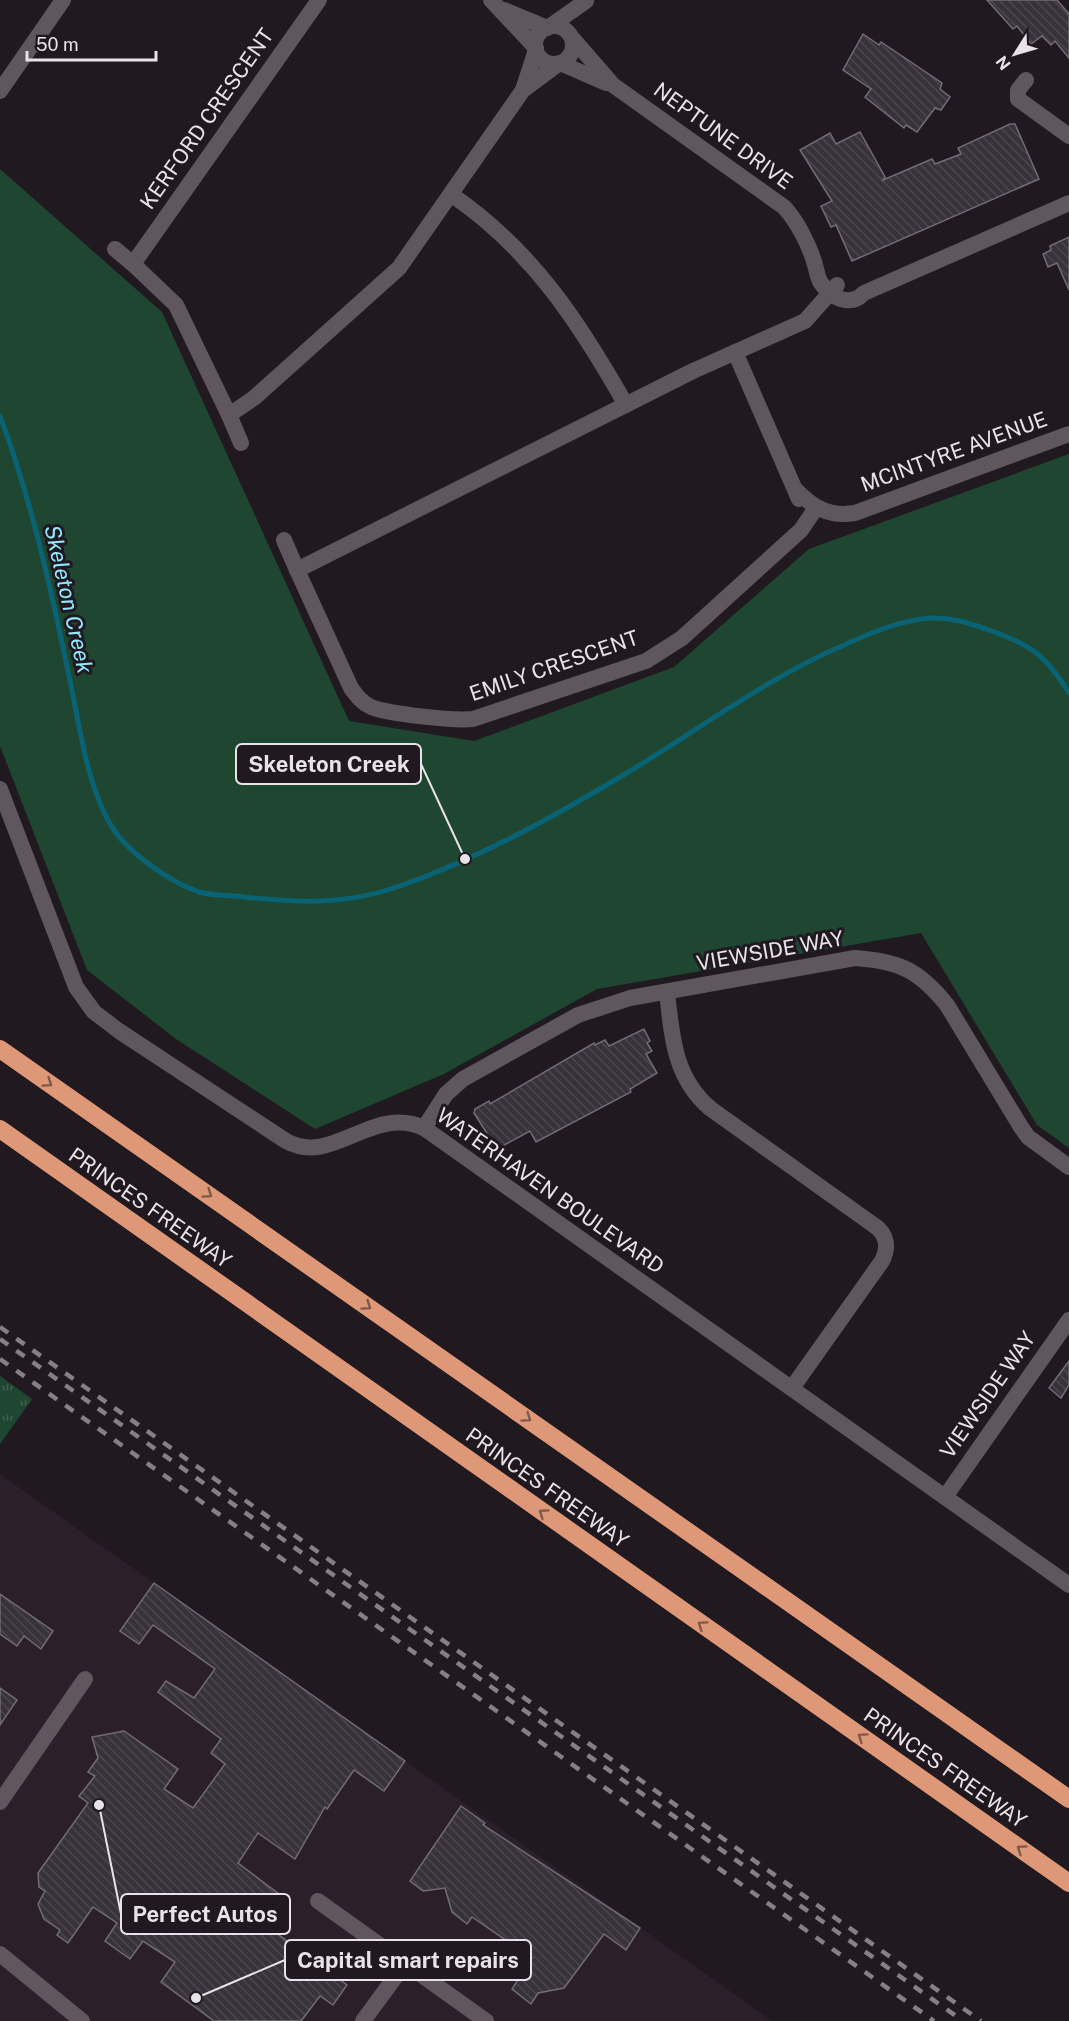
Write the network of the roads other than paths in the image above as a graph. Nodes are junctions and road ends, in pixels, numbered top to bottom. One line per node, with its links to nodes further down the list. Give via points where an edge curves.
1 (63, 0): 12 (street)
2 (319, 0): 17 (street, KERFORD CRESCENT)
3 (586, 0): 5 (street); 6 (street)
4 (496, 4): 5 (street); 7 (street)
5 (548, 27): 6 (street, via 563,28); 7 (street, via 538,36)
6 (572, 38): 8 (street, via 572,52); 10 (street, NEPTUNE DRIVE)
7 (536, 49): 8 (street, via 545,62); 11 (street)
8 (559, 63): 10 (street, NEPTUNE DRIVE); 11 (street)
9 (1026, 80): 13 (street, via 1018,90 1018,99)
10 (613, 86): 18 (street, NEPTUNE DRIVE, via 774,199 792,217 818,278)
11 (523, 90): 14 (street)
12 (0, 91)
13 (1069, 136)
14 (452, 195): 20 (street, via 545,279 585,334); 21 (street, via 399,268 254,398)
15 (1069, 203): 18 (street, via 851,301)
16 (115, 249): 17 (street)
17 (133, 264): 21 (street, via 176,304)
18 (834, 290): 19 (street, via 805,321)
19 (735, 352): 20 (street); 24 (street, via 795,489)
20 (626, 405): 26 (street)
21 (229, 414): 23 (street)
22 (1069, 434): 24 (street, MCINTYRE AVENUE, via 855,513)
23 (241, 443)
24 (814, 513): 26 (street, EMILY CRESCENT, via 801,530 662,652 646,661 473,719 379,709 363,702 351,688)
25 (284, 540): 26 (street, EMILY CRESCENT)
26 (297, 570)
27 (0, 789): 30 (street, WATERHAVEN BOULEVARD, via 69,972 94,1012 147,1052 300,1148 319,1148 394,1121)
28 (667, 992): 30 (street, VIEWSIDE WAY, via 615,1002 560,1025 456,1084); 32 (street, VIEWSIDE WAY, via 855,958 877,959 910,969 947,1005 1028,1137); 34 (street, via 680,1067 694,1094 884,1236 886,1249 882,1261)
29 (0, 1049): 38 (highway, PRINCES FREEWAY, one-way to 38)
30 (423, 1128): 34 (street, WATERHAVEN BOULEVARD)
31 (0, 1129): 40 (highway, PRINCES FREEWAY, one-way to 31)
32 (1069, 1167)
33 (1069, 1320): 35 (street, VIEWSIDE WAY)
34 (792, 1388): 35 (street, WATERHAVEN BOULEVARD)
35 (945, 1497): 36 (street, WATERHAVEN BOULEVARD)
36 (1069, 1585)
37 (85, 1678): 39 (street)
38 (1069, 1799)
39 (0, 1802)
40 (1069, 1883)
41 (318, 1901): 43 (street)
42 (2, 1953): 44 (street)
43 (404, 1965): 45 (street); 46 (street)
44 (82, 2021)
45 (363, 2021)
46 (486, 2021)

